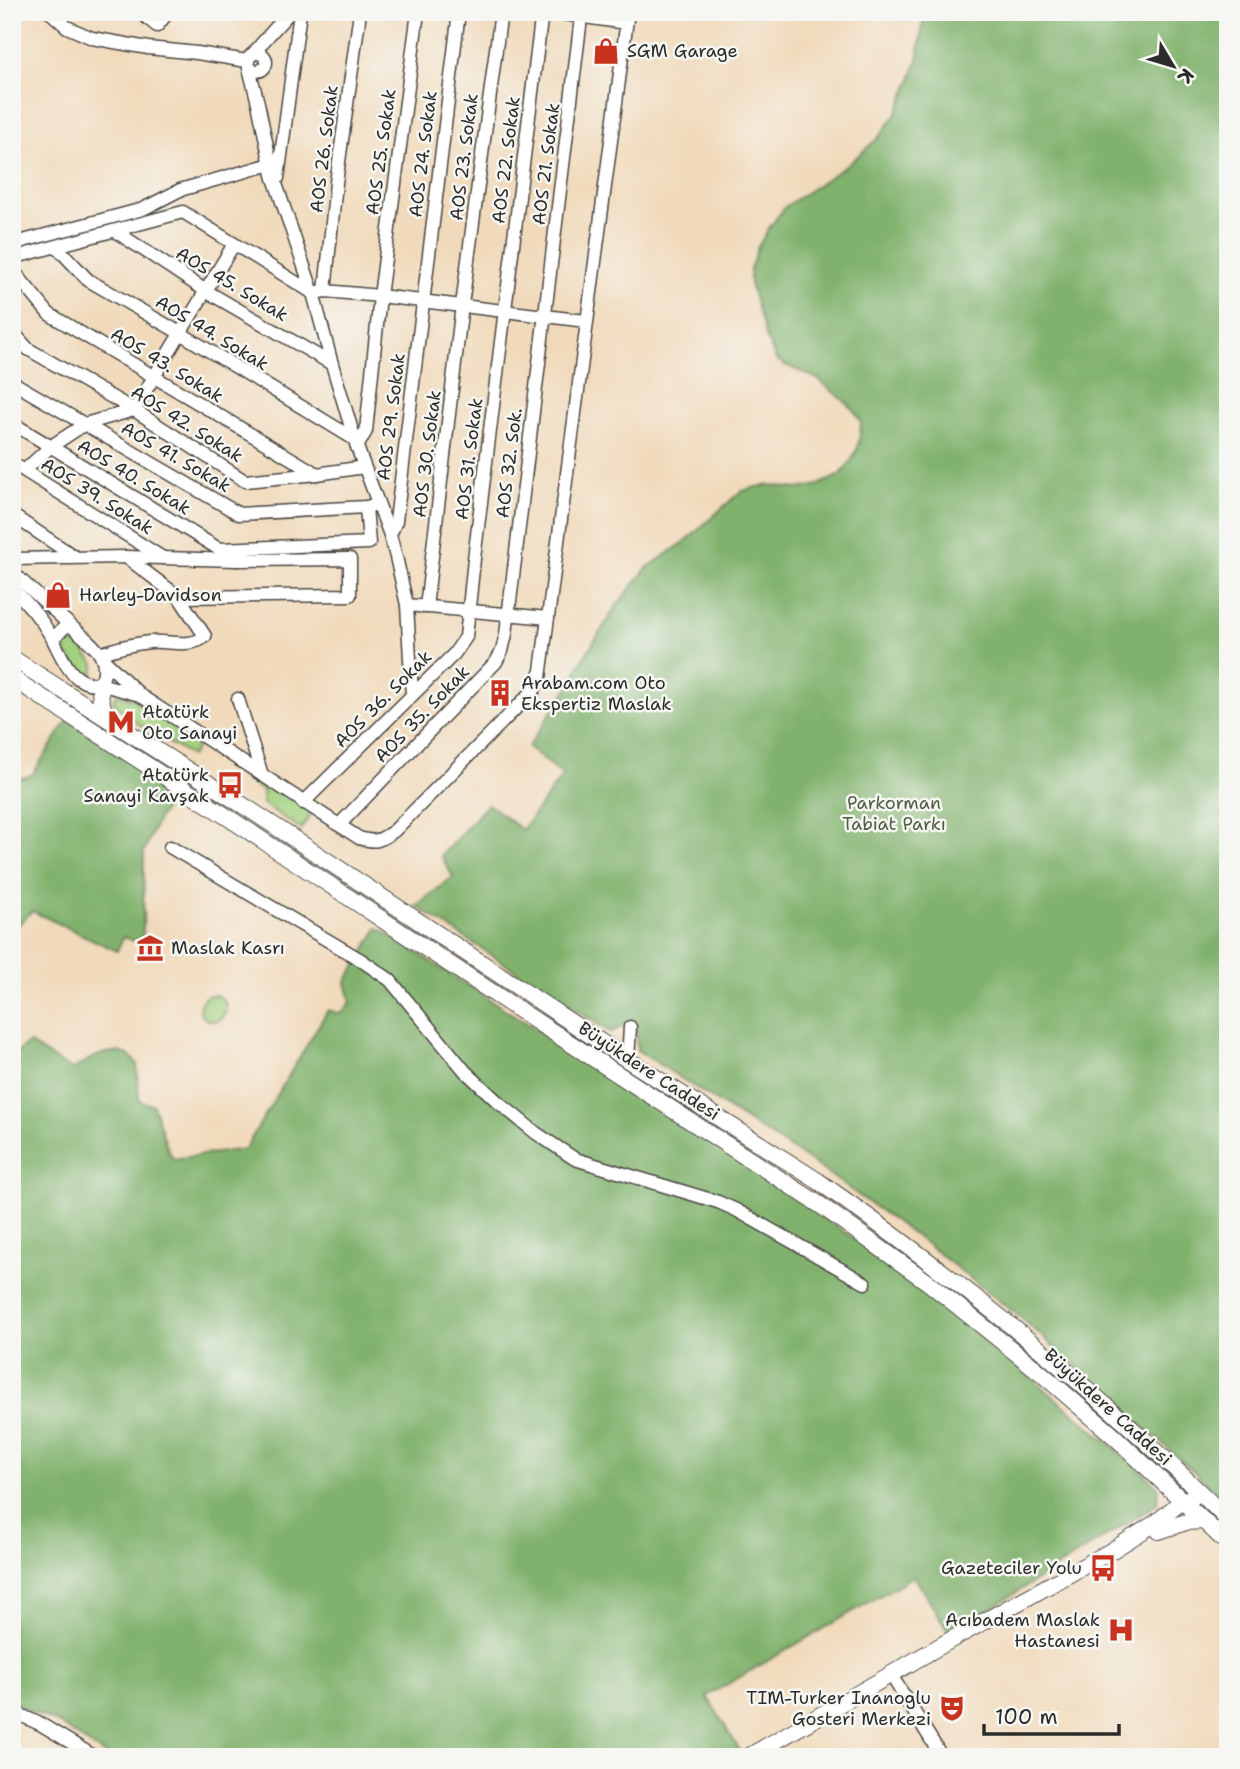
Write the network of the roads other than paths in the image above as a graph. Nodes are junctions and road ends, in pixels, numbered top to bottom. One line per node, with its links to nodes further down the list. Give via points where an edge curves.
1 (50, 12): 15 (street, via 67,27 92,38)
2 (140, 12): 14 (street)
3 (168, 12): 14 (street)
4 (290, 12): 16 (street, via 270,33)
5 (300, 12): 18 (street)
6 (360, 12): 26 (street, AOS 26. Sokak)
7 (418, 12): 27 (street, AOS 25. Sokak)
8 (459, 12): 28 (street, AOS 24. Sokak)
9 (501, 12): 29 (street, AOS 23. Sokak)
10 (542, 12): 30 (street, AOS 22. Sokak)
11 (550, 12): 12 (street)
12 (581, 18): 13 (street); 31 (street, AOS 21. Sokak)
13 (627, 18): 32 (street)
14 (157, 26): 15 (street)
15 (142, 47): 16 (street)
16 (255, 62): 17 (street)
17 (271, 164): 18 (street); 20 (street, via 180,190 143,209)
18 (277, 186): 26 (street)
19 (116, 231): 21 (street, via 183,212); 22 (street); 25 (street, AOS 45. Sokak)
20 (12, 244)
21 (234, 244): 25 (street); 26 (street)
22 (58, 247): 23 (street); 34 (street, AOS 44. Sokak, via 88,280)
23 (12, 258)
24 (12, 269): 36 (street, AOS 43. Sokak, via 49,314)
25 (206, 291): 34 (street); 35 (street, AOS 45. Sokak)
26 (319, 292): 27 (street); 35 (street)
27 (380, 296): 28 (street); 41 (street, AOS 25. Sokak, via 366,431)
28 (422, 301): 29 (street); 49 (street, AOS 29. Sokak, via 396,521)
29 (463, 305): 30 (street); 60 (street, AOS 30. Sokak)
30 (505, 311): 31 (street); 61 (street, AOS 31. Sokak)
31 (545, 315): 32 (street); 62 (street, AOS 32. Sok.)
32 (586, 321): 63 (street)
33 (12, 331): 38 (street, AOS 42. Sokak, via 28,349)
34 (180, 333): 36 (street); 41 (street, AOS 44. Sokak)
35 (332, 364): 41 (street)
36 (153, 377): 38 (street); 46 (street, AOS 43. Sokak)
37 (12, 382): 40 (street, AOS 41. Sokak)
38 (134, 410): 40 (street); 46 (street, AOS 42. Sokak, via 245,481)
39 (12, 423): 42 (street, AOS 40. Sokak)
40 (85, 424): 42 (street); 47 (street, AOS 41. Sokak, via 239,514)
41 (356, 443): 44 (street)
42 (50, 446): 45 (street); 50 (street, AOS 40. Sokak)
43 (12, 463): 45 (street, AOS 39. Sokak)
44 (364, 467): 46 (street, AOS 42. Sokak); 47 (street)
45 (24, 470): 53 (street, AOS 39. Sokak)
46 (317, 474)
47 (372, 506): 49 (street); 50 (street, via 369,543)
48 (12, 515): 52 (street)
49 (390, 535): 59 (street)
50 (219, 549): 55 (street, AOS 40. Sokak)
51 (125, 557): 52 (street); 53 (street); 58 (street)
52 (75, 558): 54 (street)
53 (164, 558): 55 (street)
54 (12, 559)
55 (237, 560): 58 (street, via 350,559 350,595)
56 (12, 572): 64 (street)
57 (12, 588): 65 (street)
58 (179, 597): 66 (street, via 205,636 201,640 121,647)
59 (407, 605): 60 (street); 71 (street)
60 (426, 607): 61 (street)
61 (468, 611): 62 (street); 71 (street, AOS 36. Sokak, via 462,645)
62 (508, 615): 63 (street); 76 (street, AOS 35. Sokak, via 496,662)
63 (548, 618): 76 (street, via 540,678 534,690 394,831 373,842)
64 (71, 626): 65 (street); 66 (street)
65 (53, 638): 69 (street, via 73,674 83,682)
66 (102, 657): 69 (street); 70 (street)
67 (12, 658): 73 (main road, Büyükdere Caddesi)
68 (12, 678): 78 (main road, Büyükdere Caddesi)
69 (100, 684): 70 (street); 73 (main road, via 100,698)
70 (141, 695): 74 (street)
71 (412, 695): 75 (street, AOS 36. Sokak)
72 (238, 699): 74 (street)
73 (110, 719): 79 (main road, Büyükdere Caddesi)
74 (262, 775): 75 (street)
75 (303, 803): 76 (street)
76 (340, 825)
77 (170, 847): 82 (street, via 390,980 465,1071 536,1133 575,1159 718,1202)
78 (285, 855): 79 (main road, via 346,886); 83 (main road, Büyükdere Caddesi, via 821,1205 976,1319)
79 (359, 883): 81 (main road, Büyükdere Caddesi)
80 (631, 1027): 81 (street)
81 (628, 1060): 84 (main road, Büyükdere Caddesi, via 818,1181 931,1261 1136,1432)
82 (865, 1283)
83 (1166, 1485): 84 (main road, Büyükdere Caddesi); 87 (main road)
84 (1190, 1498): 85 (main road, Büyükdere Caddesi); 86 (main road, Büyükdere Caddesi); 87 (main road); 88 (main road)
85 (1224, 1509)
86 (1204, 1521): 87 (main road); 89 (main road, Büyükdere Caddesi)
87 (1158, 1526): 90 (main road, via 1125,1553); 93 (main road)
88 (1228, 1528)
89 (1228, 1544)
90 (896, 1683): 94 (main road); 95 (street)
91 (12, 1711): 92 (street)
92 (95, 1757)
93 (748, 1757)
94 (767, 1757)
95 (942, 1757)

